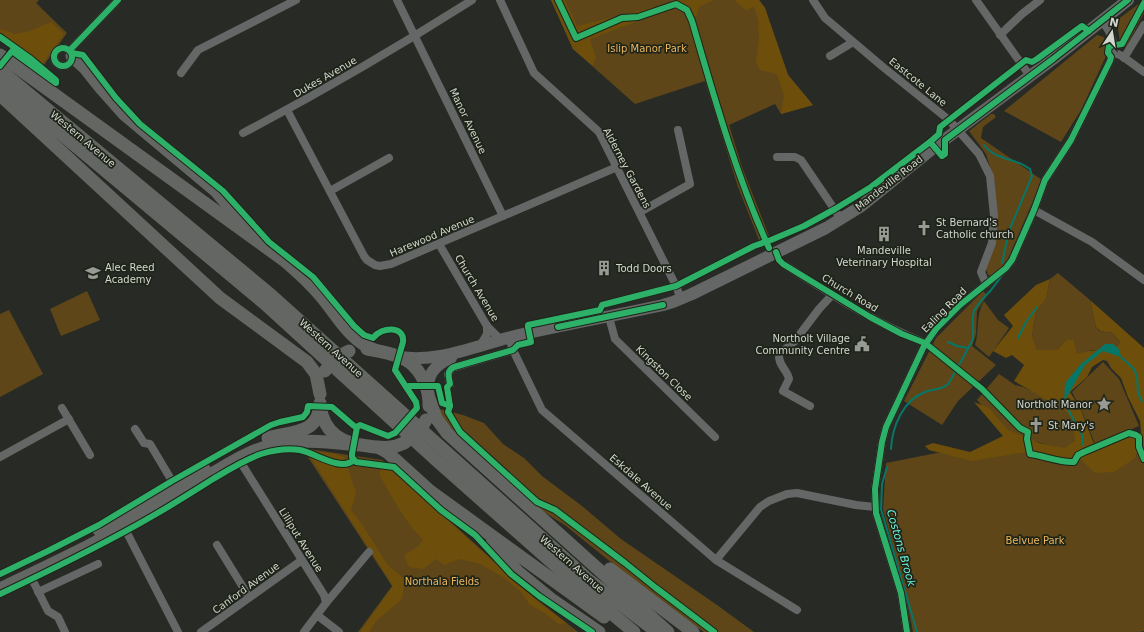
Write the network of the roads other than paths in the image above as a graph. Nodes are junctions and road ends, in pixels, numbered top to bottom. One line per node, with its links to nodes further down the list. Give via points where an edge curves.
1 (118, 0): 16 (street)
2 (296, 0): 22 (street, via 198,50)
3 (397, 0): 13 (street, Manor Avenue)
4 (472, 0): 13 (street)
5 (500, 0): 32 (street, Alderney Gardens, via 534,73 599,132)
6 (813, 0): 14 (street, Eastcote Lane, via 825,18)
7 (976, 0): 12 (street)
8 (1040, 0): 12 (street)
9 (1128, 0): 10 (main road, Mandeville Road)
10 (1102, 21): 15 (street, via 1112,37); 23 (main road, Mandeville Road)
11 (1144, 24): 19 (street)
12 (1000, 35): 23 (street)
13 (415, 36): 26 (street, Dukes Avenue); 36 (street, Manor Avenue)
14 (853, 42): 18 (street); 28 (street, Eastcote Lane)
15 (1113, 52): 19 (street); 34 (street, Ealing Road, via 1071,140 1045,180)
16 (71, 53): 38 (highway, via 124,114 216,191)
17 (0, 55): 38 (highway)
18 (830, 56)
19 (1124, 58): 21 (street)
20 (0, 70): 92 (highway, Western Avenue, via 271,295 590,581)
21 (1144, 72)
22 (181, 73)
23 (1030, 76): 28 (main road, Mandeville Road)
24 (0, 83): 91 (highway, Western Avenue, via 264,303 434,459)
25 (0, 95): 55 (highway, via 220,298 307,362 316,374)
26 (287, 110): 29 (street, Dukes Avenue); 33 (street, Harewood Avenue)
27 (678, 130): 35 (street, via 690,184)
28 (958, 130): 37 (main road, Mandeville Road); 42 (street, Eastcote Lane, via 979,154 990,176 994,216 992,244 980,272)
29 (243, 133)
30 (777, 157): 37 (street, via 795,157 801,160)
31 (389, 158): 33 (street)
32 (616, 166): 35 (street, Alderney Gardens); 36 (street, Harewood Avenue)
33 (330, 191): 39 (street, Harewood Avenue, via 364,256 372,264 390,264)
34 (1034, 210): 41 (street, via 1092,242); 42 (street, Ealing Road, via 1012,260)
35 (640, 212): 44 (street, Alderney Gardens)
36 (503, 216): 39 (street, Harewood Avenue)
37 (841, 219): 44 (main road, Mandeville Road)
38 (257, 240): 50 (highway, via 300,274 353,336 364,346)
39 (439, 244): 46 (street, Church Avenue)
40 (785, 266): 43 (street, Church Road)
41 (1144, 280)
42 (986, 284): 48 (street, Ealing Road, via 960,305)
43 (832, 295): 48 (street, Church Road, via 902,334); 56 (street, via 794,342 779,354 778,360 788,372 789,379 783,391)
44 (681, 299): 45 (main road)
45 (609, 317): 47 (main road); 60 (street, Kingston Close, via 615,339)
46 (487, 326): 47 (street, Church Avenue); 49 (street, via 487,334)
47 (505, 339): 49 (main road); 51 (street, Eskdale Avenue)
48 (925, 343): 67 (street, Ealing Road, via 886,427 875,489)
49 (477, 347): 52 (main road, via 429,358); 54 (main road, via 436,367 427,384)
50 (374, 350): 52 (highway); 55 (highway, bridge, via 349,351 333,361 321,382)
51 (513, 350): 53 (street, via 452,368 448,374); 74 (street, Eskdale Avenue, via 542,410)
52 (395, 356): 54 (highway, via 412,365 423,380)
53 (450, 384)
54 (428, 395): 62 (highway, bridge, via 426,420 416,436 394,447); 68 (highway, via 436,418 447,432)
55 (320, 398): 61 (highway, via 323,417 331,431 344,441); 66 (highway, via 318,416 314,423 304,430 247,445)
56 (810, 406)
57 (62, 408): 58 (street)
58 (68, 419): 63 (street); 64 (street)
59 (135, 429): 66 (street, via 144,443 150,444)
60 (715, 437)
61 (357, 445): 62 (highway); 65 (highway, via 322,442 282,443 260,448)
62 (380, 448): 69 (highway, via 430,491)
63 (90, 455)
64 (0, 458)
65 (238, 458): 70 (highway); 73 (street, Lilliput Avenue)
66 (175, 486): 77 (highway, via 74,544)
67 (876, 507): 74 (street, via 797,493 786,494 760,507); 95 (street, Ealing Road, via 901,593)
68 (537, 513): 93 (highway); 94 (highway)
69 (474, 523): 89 (highway, via 518,572); 90 (highway)
70 (124, 527): 76 (highway); 85 (street)
71 (217, 545): 80 (street)
72 (369, 552): 81 (street)
73 (302, 560): 80 (street, Canford Avenue); 81 (street, Lilliput Avenue, via 324,595)
74 (716, 560): 82 (street, Eskdale Avenue)
75 (98, 564): 79 (street)
76 (30, 575): 78 (highway); 79 (street)
77 (0, 580)
78 (0, 589)
79 (38, 592): 84 (street, via 48,611 58,617)
80 (249, 598): 86 (street, Canford Avenue)
81 (326, 603): 83 (street)
82 (797, 610)
83 (317, 615): 87 (street); 88 (street)
84 (65, 632)
85 (178, 632)
86 (201, 632)
87 (304, 632)
88 (339, 632)
89 (600, 632)
90 (626, 632)
91 (634, 632)
92 (656, 632)
93 (668, 632)
94 (693, 632)
95 (907, 632)

